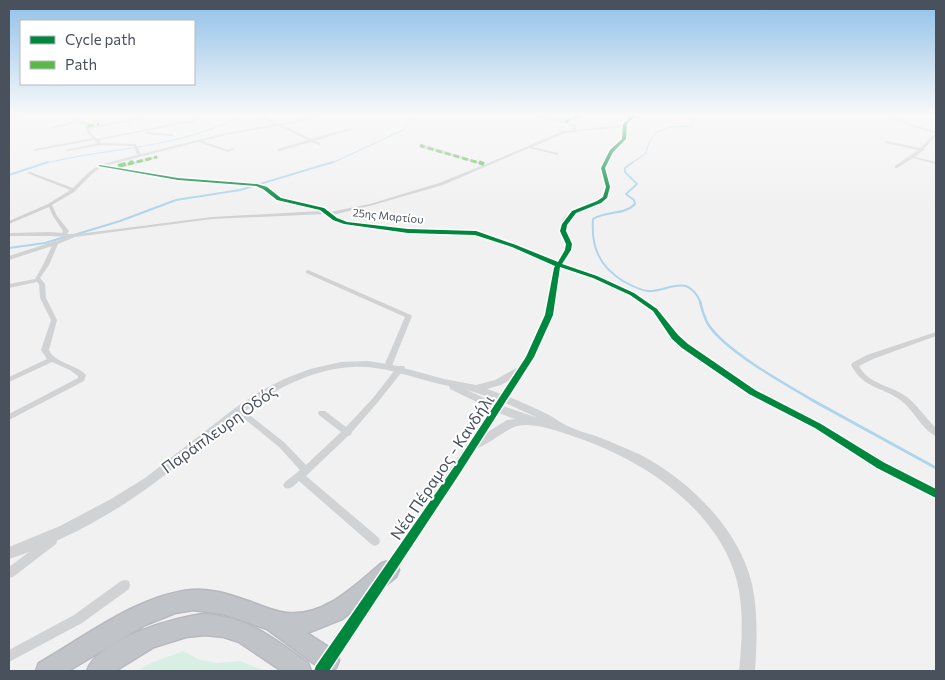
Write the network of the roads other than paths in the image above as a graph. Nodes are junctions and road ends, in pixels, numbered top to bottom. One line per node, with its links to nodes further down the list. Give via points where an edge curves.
1 (58, 146): 14 (street)
2 (91, 146): 15 (street)
3 (135, 146): 19 (street)
4 (178, 146): 19 (street)
5 (210, 146): 13 (street, via 228,151)
6 (293, 146): 16 (street)
7 (422, 146): 23 (street)
8 (530, 146): 12 (street)
9 (617, 146): 37 (street, Νέα Πέραμος - Κανδήλι, via 611,151 604,168 608,187 606,196 574,212 565,222 563,231 569,246)
10 (904, 146): 17 (street)
11 (924, 146): 17 (street)
12 (527, 147): 18 (street); 23 (street)
13 (233, 149)
14 (35, 150)
15 (67, 150)
16 (279, 150)
17 (923, 150): 21 (street)
18 (557, 154)
19 (139, 155): 24 (street)
20 (157, 157): 26 (street)
21 (912, 157): 22 (street); 25 (street)
22 (936, 163)
23 (484, 164): 30 (street, via 440,184 368,206)
24 (100, 166): 26 (street, 25ης Μαρτίου); 28 (street, via 90,171)
25 (896, 166)
26 (112, 168): 30 (street, 25ης Μαρτίου, via 178,180 257,185 279,199)
27 (29, 174): 28 (street)
28 (73, 190): 29 (street)
29 (50, 205): 31 (street); 32 (street, via 66,230)
30 (328, 213): 34 (street, via 212,218); 37 (street, 25ης Μαρτίου, via 340,222 365,227 482,234)
31 (9, 223)
32 (64, 235): 33 (street); 34 (street)
33 (9, 236)
34 (78, 236): 35 (street)
35 (54, 244): 36 (street); 39 (street)
36 (9, 258)
37 (559, 265): 45 (street, Νέα Πέραμος - Κανδήλι, via 548,315 535,349); 60 (street, 25ης Μαρτίου, via 595,276 632,294 655,310 685,346 738,382)
38 (308, 272): 43 (street, via 409,316)
39 (37, 280): 40 (street); 42 (street, via 42,284 43,298 54,320 45,350)
40 (9, 286)
41 (936, 334): 56 (street, via 855,365 875,385 904,399)
42 (53, 359): 46 (street); 52 (street, via 78,371 81,379)
43 (388, 366): 44 (street, Παράπλευρη Οδός); 50 (street, Παράπλευρη Οδός, via 352,364 315,370 280,384)
44 (401, 368): 47 (street, Παράπλευρη Οδός); 55 (street)
45 (523, 368): 48 (street, via 491,386); 49 (street, Νέα Πέραμος - Κανδήλι)
46 (9, 380)
47 (444, 382): 48 (street, Παράπλευρη Οδός); 49 (street, Παράπλευρη Οδός, via 478,400)
48 (472, 388): 49 (street, Παράπλευρη Οδός)
49 (501, 403): 53 (street, Παράπλευρη Οδός); 54 (street, Παράπλευρη Οδός, via 529,408); 57 (street, Νέα Πέραμος - Κανδήλι)
50 (239, 412): 58 (street, via 282,445); 61 (street, Παράπλευρη Οδός, via 147,482 104,511)
51 (322, 413): 55 (street)
52 (9, 417)
53 (540, 423): 54 (street, Παράπλευρη Οδός); 57 (street, via 511,423)
54 (566, 430): 73 (street, Παράπλευρη Οδός, via 648,463 682,488 713,520 741,571 746,590)
55 (348, 433): 58 (street)
56 (936, 433)
57 (471, 448): 64 (street, Νέα Πέραμος - Κανδήλι)
58 (303, 473): 59 (street); 62 (street)
59 (288, 485)
60 (936, 494)
61 (62, 533): 63 (street, Παράπλευρη Οδός); 65 (street)
62 (375, 541)
63 (9, 553)
64 (390, 570): 67 (highway, via 349,603 315,621 296,624); 69 (street, Νέα Πέραμος - Κανδήλι)
65 (9, 573)
66 (125, 585): 68 (street, via 78,619)
67 (269, 620): 69 (highway); 70 (highway, via 217,602 181,602 137,619)
68 (9, 656)
69 (325, 666)
70 (47, 671)
71 (98, 671): 72 (highway, via 120,654 158,635 205,625 224,626 254,638)
72 (300, 671)
73 (747, 671)

